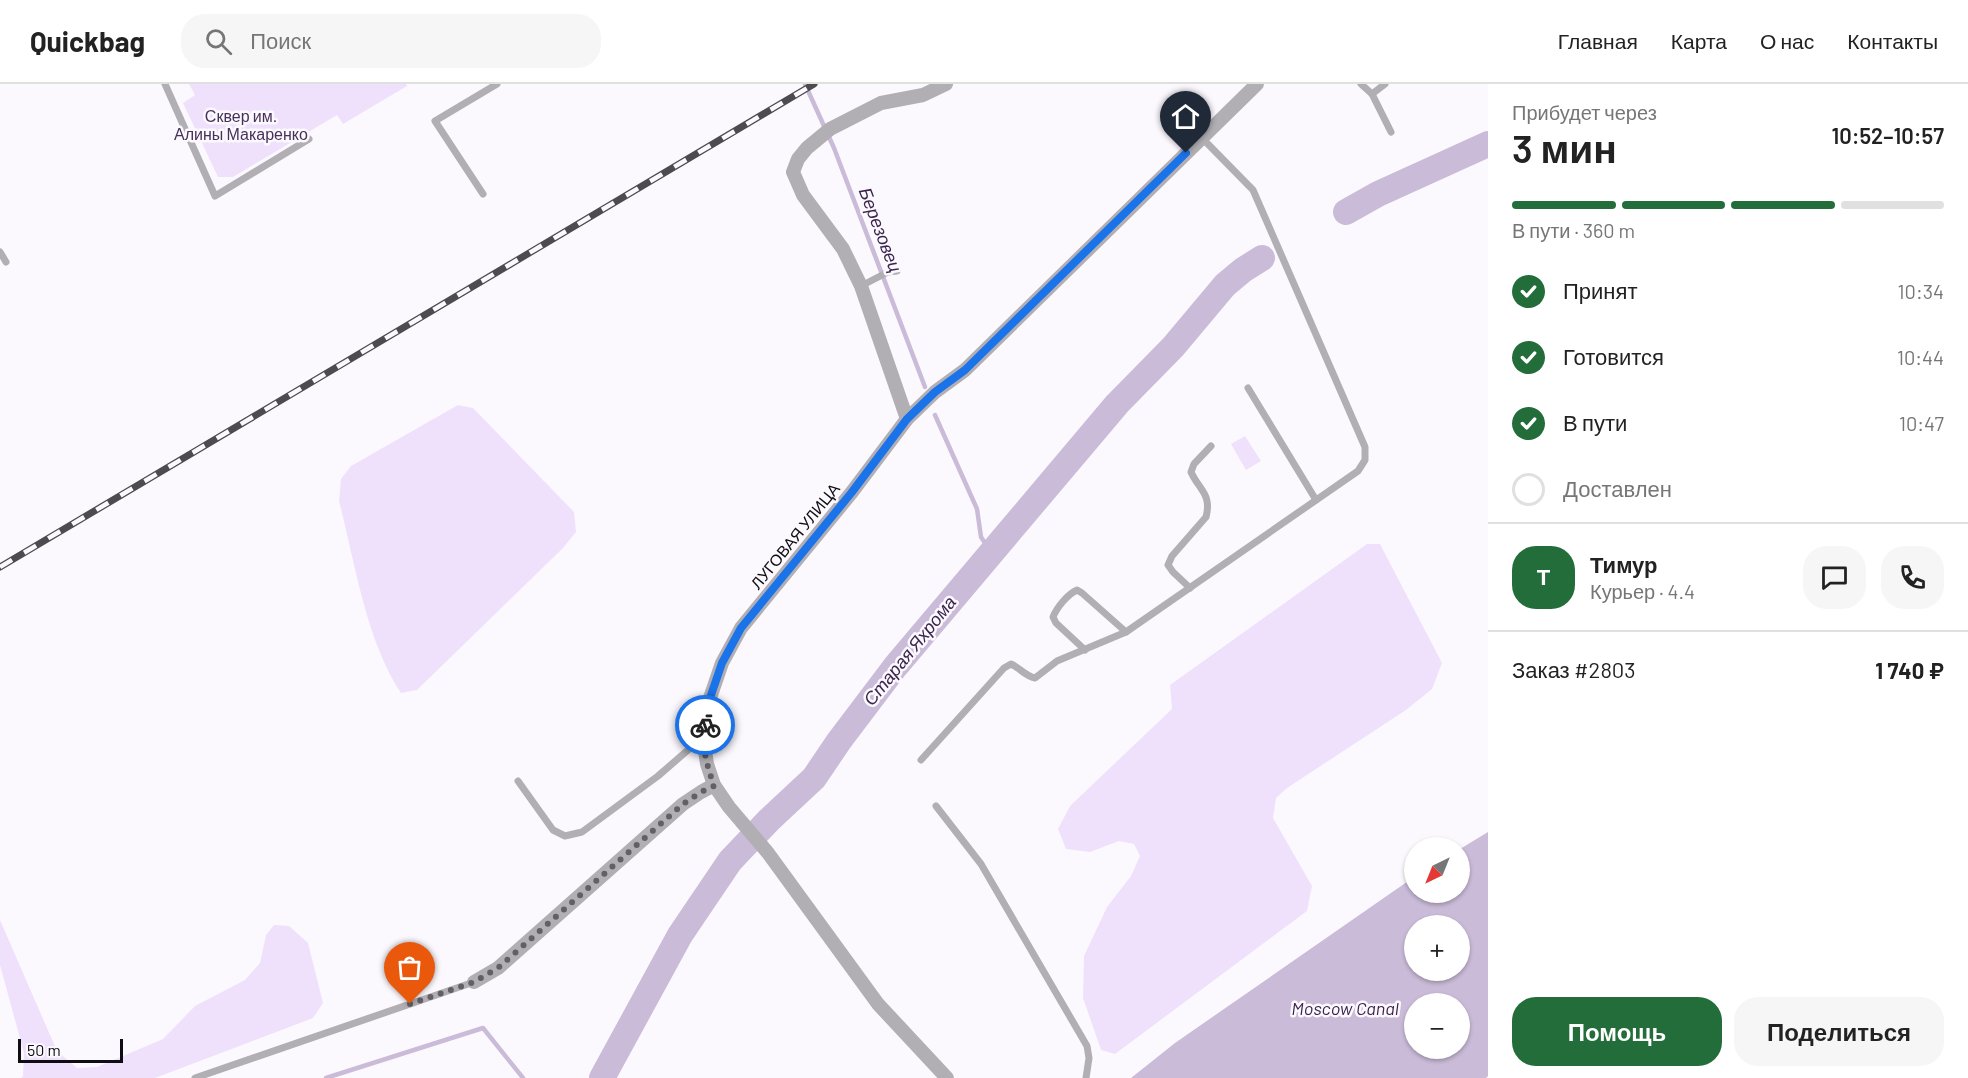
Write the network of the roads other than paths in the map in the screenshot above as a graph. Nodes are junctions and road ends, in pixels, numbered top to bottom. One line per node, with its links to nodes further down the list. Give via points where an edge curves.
1 (165, 84): 10 (lane, via 215,196)
2 (497, 84): 11 (lane, via 435,121)
3 (946, 84): 15 (street, via 922,95 881,103 827,131 798,159 793,172 803,195 843,249)
4 (1257, 84): 9 (street, ЛУГОВАЯ УЛИЦА)
5 (1361, 84): 7 (lane)
6 (1385, 84): 7 (lane)
7 (1372, 94): 8 (lane)
8 (1391, 132)
9 (1202, 138): 17 (street, ЛУГОВАЯ УЛИЦА, via 965,370); 19 (lane, via 1253,190 1365,447 1365,460 1358,471)
10 (309, 139)
11 (483, 194)
12 (0, 252): 13 (lane)
13 (6, 262)
14 (897, 271): 15 (lane)
15 (861, 286): 17 (street)
16 (1248, 388): 19 (lane)
17 (907, 419): 23 (street, ЛУГОВАЯ УЛИЦА, via 741,628 722,663)
18 (1211, 446): 20 (lane, via 1191,472 1204,492 1206,517 1168,565)
19 (1316, 500): 20 (lane)
20 (1190, 588): 21 (lane)
21 (1126, 632): 22 (lane); 22 (lane, via 1082,592 1072,592 1053,617)
22 (1085, 650): 24 (lane, via 1057,661 1035,678 1011,664 1004,668)
23 (703, 737): 25 (lane, via 582,832 565,836 553,830); 26 (street, ЛУГОВАЯ УЛИЦА)
24 (921, 760)
25 (518, 781)
26 (714, 786): 28 (street, via 683,804 498,968); 30 (street, ЛУГОВАЯ УЛИЦА, via 878,1004)
27 (936, 806): 31 (lane, via 981,864 1087,1046)
28 (474, 982): 29 (lane)
29 (195, 1078)
30 (947, 1078)
31 (1086, 1078)

